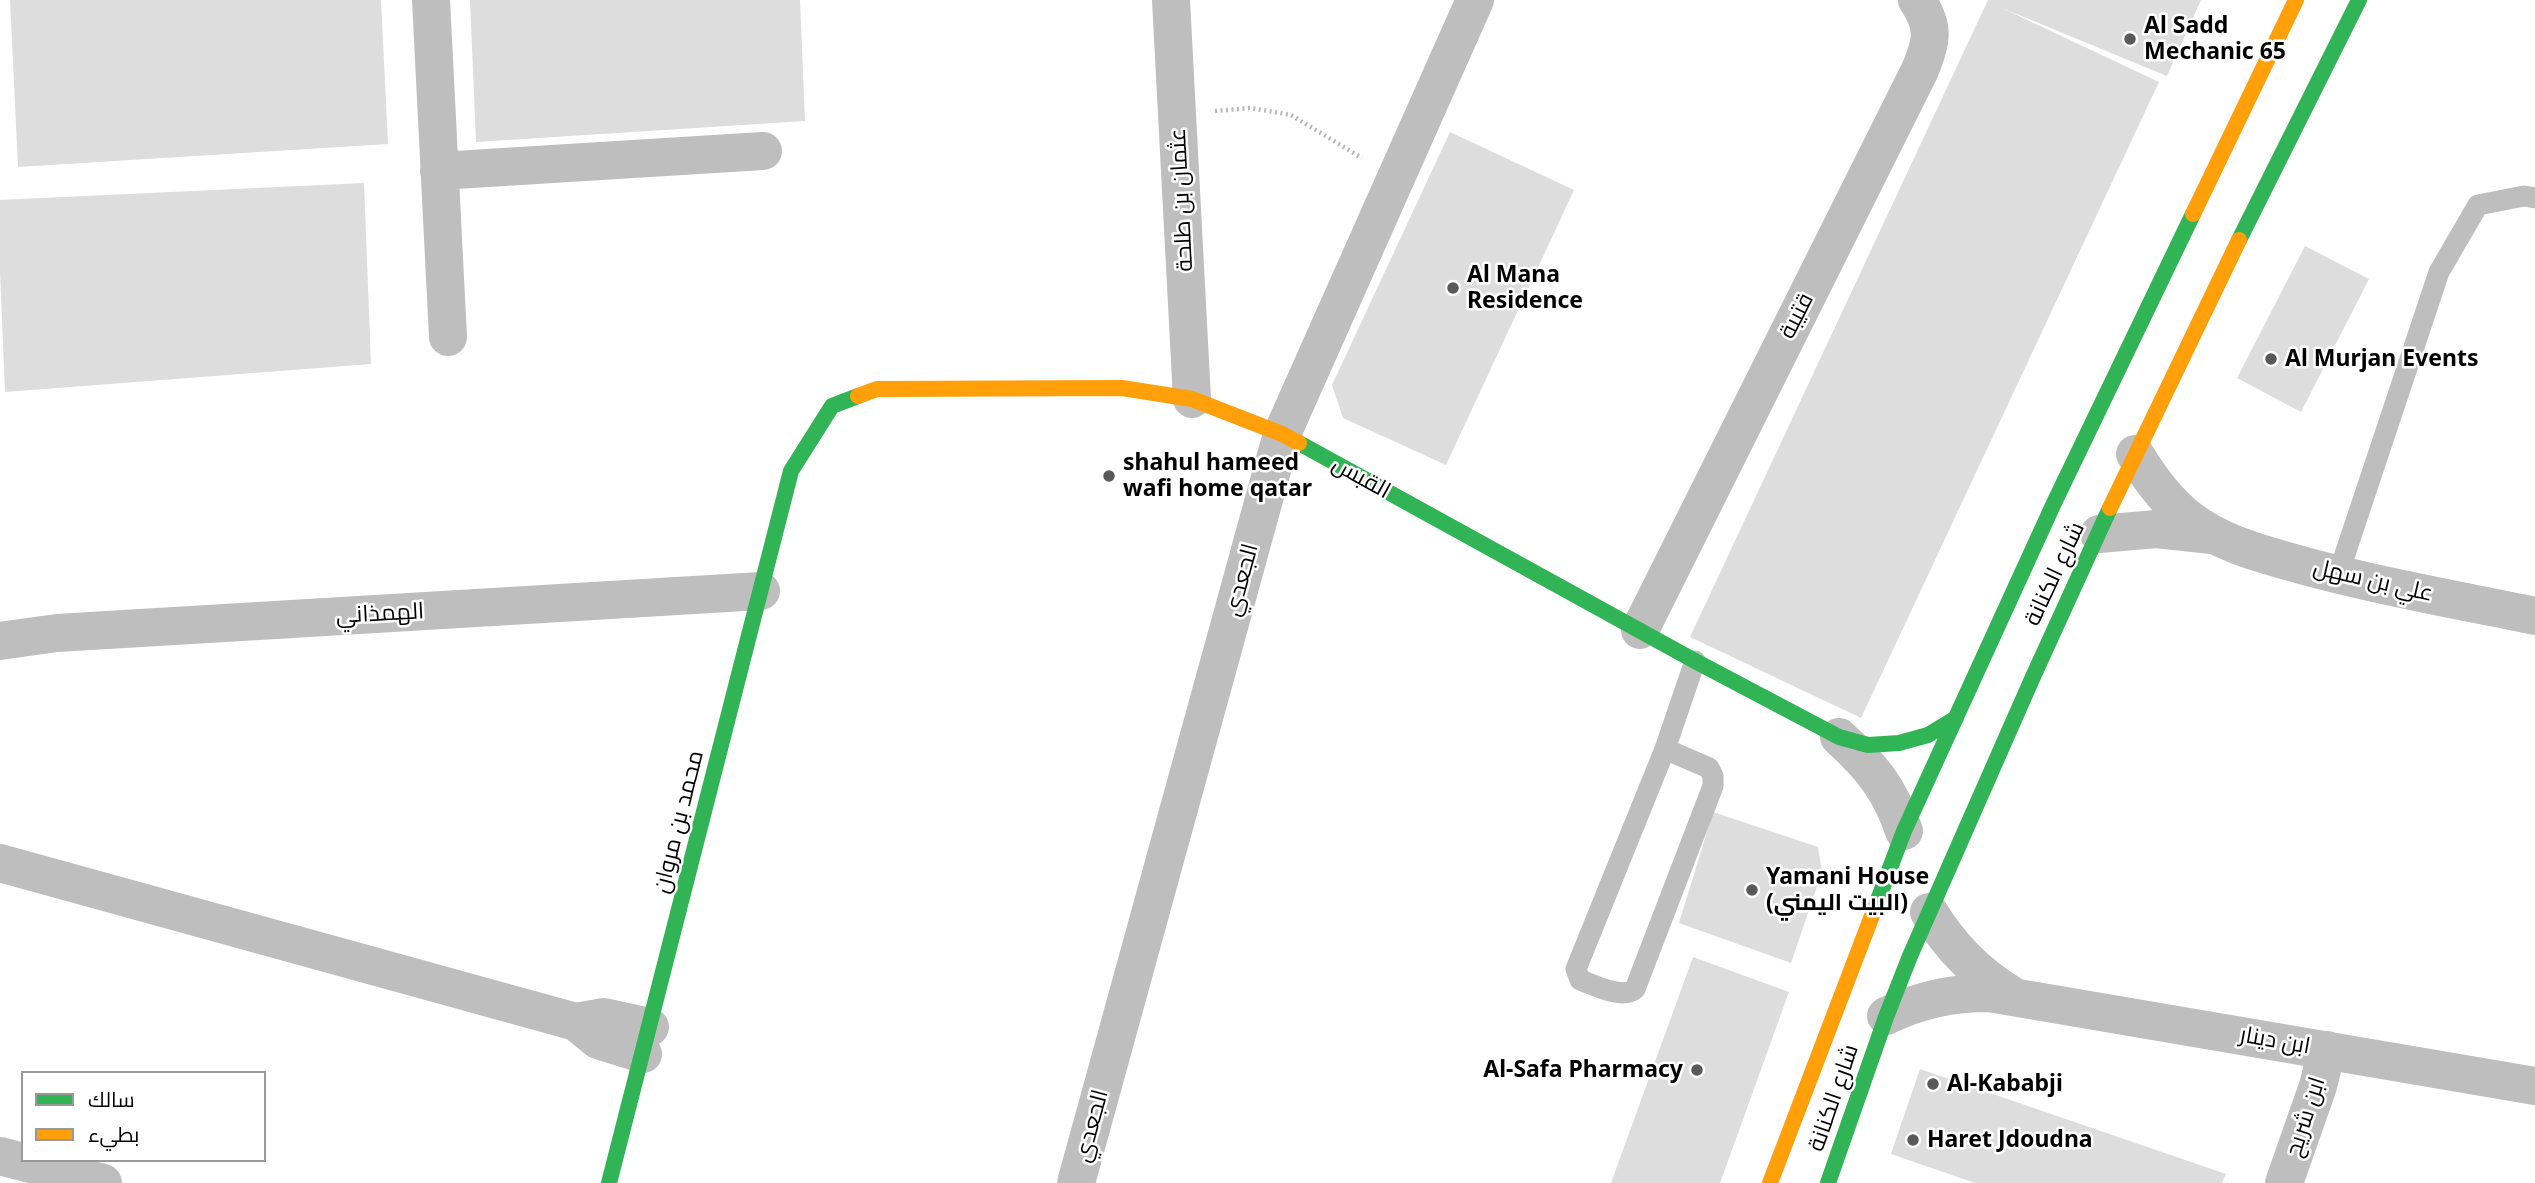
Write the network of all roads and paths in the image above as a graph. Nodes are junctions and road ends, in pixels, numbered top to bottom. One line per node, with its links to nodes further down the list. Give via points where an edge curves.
1 (431, 0): 9 (street)
2 (1171, 0): 7 (street, عثمان بن طلحة)
3 (1475, 0): 10 (street, الجعدي)
4 (1917, 0): 22 (street, قتيبة, via 1929,18 1931,45)
5 (2296, 0): 25 (street, شارع الكنانة)
6 (2359, 0): 15 (street, شارع الكنانة)
7 (1177, 114): 10 (path, via 1251,108 1291,115); 13 (street, عثمان بن طلحة)
8 (763, 150): 9 (street)
9 (439, 171): 12 (street)
10 (1396, 178): 14 (street, الجعدي)
11 (2535, 198): 19 (lane, via 2478,205 2439,272)
12 (448, 337)
13 (1192, 400): 14 (street, القبس); 16 (street, القبس, via 1122,388 877,389 832,406)
14 (1282, 434): 22 (street, القبس); 41 (street, الجعدي)
15 (2135, 454): 17 (street, شارع الكنانة); 18 (street, علي بن سهل, via 2168,501)
16 (791, 471): 20 (street, محمد بن مروان)
17 (2099, 534): 18 (street, علي بن سهل, via 2157,529); 30 (street, شارع الكنانة)
18 (2214, 535): 19 (street, علي بن سهل)
19 (2338, 575): 21 (street, علي بن سهل)
20 (761, 591): 23 (street, الهمذاني); 33 (street, محمد بن مروان)
21 (2535, 616)
22 (1640, 630): 24 (street, القبس)
23 (0, 640)
24 (1695, 661): 26 (street, القبس); 27 (lane)
25 (1956, 718): 26 (street, القبس, via 1928,735 1899,743 1868,745); 28 (street, شارع الكنانة)
26 (1839, 737): 28 (street, القبس, via 1881,781)
27 (1665, 749): 27 (lane, via 1576,969 1580,980 1622,993 1635,989 1713,786 1709,768)
28 (1904, 831): 42 (street, شارع الكنانة)
29 (0, 863): 33 (street, via 576,1022 598,1040)
30 (1928, 912): 31 (street, ابن دينار, via 1957,952); 32 (street, شارع الكنانة)
31 (2015, 997): 32 (street, ابن دينار, via 1962,993 1911,1004); 34 (street, ابن دينار)
32 (1886, 1016): 43 (street, شارع الكنانة)
33 (647, 1041): 40 (street, محمد بن مروان)
34 (2327, 1050): 35 (street, ابن دينار); 44 (street, ابن شريح)
35 (2535, 1086)
36 (0, 1156): 37 (street)
37 (21, 1162)
38 (23, 1162): 39 (street)
39 (103, 1183)
40 (609, 1183)
41 (1076, 1183)
42 (1770, 1183)
43 (1828, 1183)
44 (2284, 1183)

